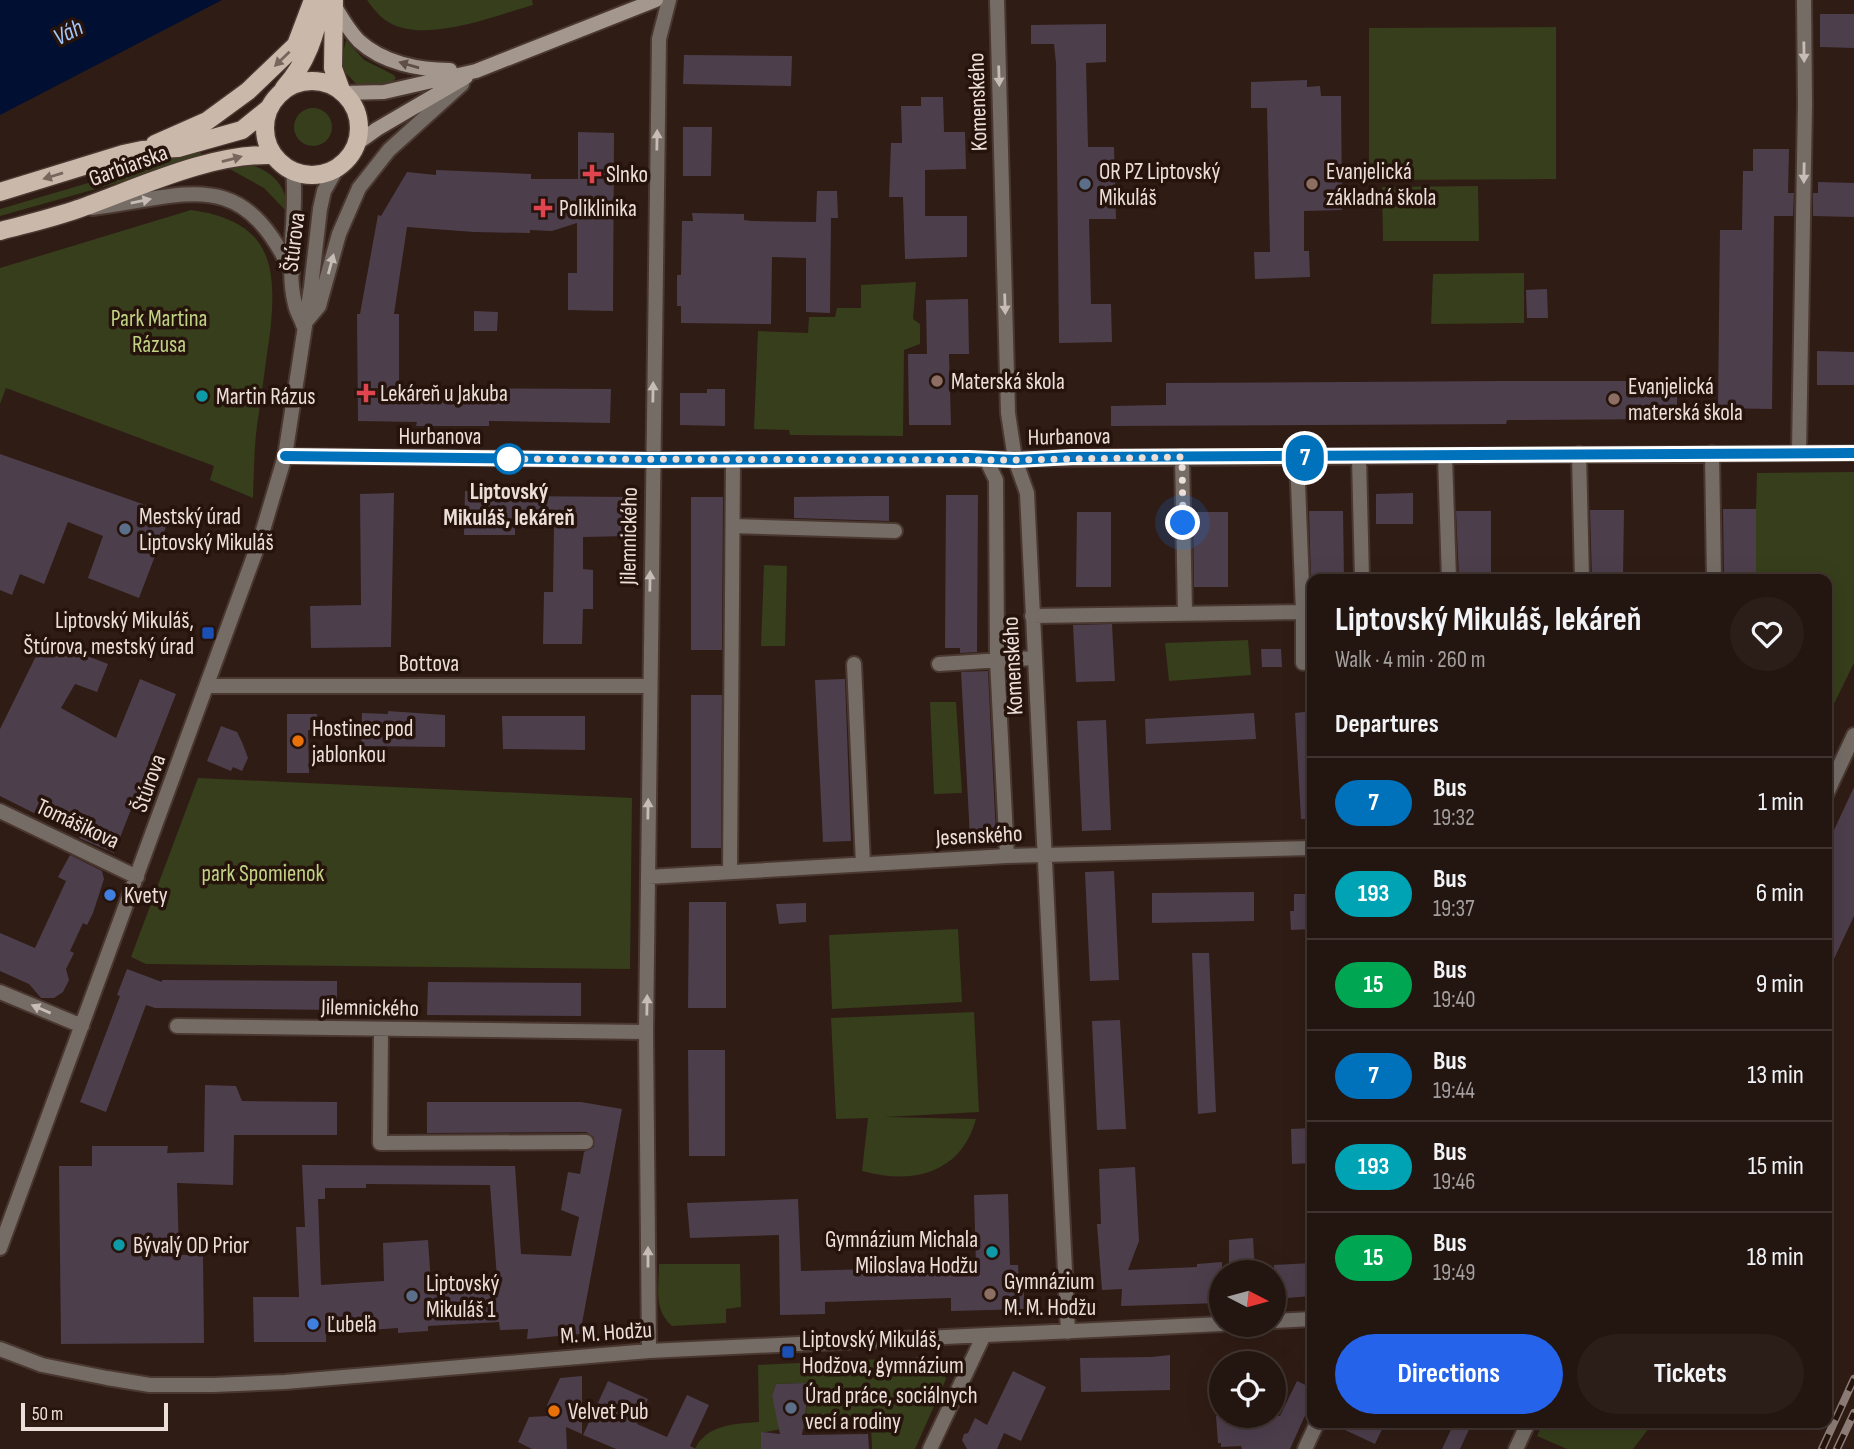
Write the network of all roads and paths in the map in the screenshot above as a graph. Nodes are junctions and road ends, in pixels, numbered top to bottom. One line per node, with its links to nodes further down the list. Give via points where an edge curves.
1 (313, 0): 12 (main road, one-way to 12, via 296,45 248,90 208,121)
2 (656, 0): 7 (main road)
3 (669, 0): 32 (street, Jilemnického, one-way to 3, via 659,39)
4 (1804, 0): 22 (street, one-way to 22)
5 (330, 2): 7 (main road, one-way to 5, via 424,70 390,60 359,41); 8 (main road, via 296,75); 9 (main road, via 333,68)
6 (997, 4): 33 (street, Komenského, one-way to 33, via 1008,413)
7 (476, 71): 9 (main road, via 384,92); 11 (main road); 20 (street, one-way to 7, via 319,306 339,234 359,188 389,150)
8 (282, 91): 9 (main road, via 315,80); 10 (main road)
9 (342, 91): 11 (main road, via 357,116)
10 (268, 109): 12 (main road, Garbiarska, via 242,130 178,148); 13 (main road, via 265,132)
11 (356, 144): 14 (main road)
12 (142, 150): 16 (main road, Garbiarska, one-way to 16)
13 (273, 155): 15 (main road); 17 (main road, Garbiarska, one-way to 13, via 190,170 242,156)
14 (337, 168): 15 (main road, via 311,175); 20 (street, Štúrova, via 320,209)
15 (293, 171): 19 (street, Štúrova)
16 (0, 192)
17 (74, 211): 18 (main road, Garbiarska); 19 (street, one-way to 19, via 181,193 211,194 256,216 280,246)
18 (0, 231)
19 (292, 273): 20 (street, Štúrova)
20 (303, 325): 25 (street, Štúrova)
21 (1712, 453): 22 (street, Hurbanova); 24 (street, Hurbanova); 39 (street)
22 (1799, 453): 23 (street, Hurbanova)
23 (1854, 453)
24 (1579, 454): 26 (street, Hurbanova); 38 (street)
25 (285, 456): 32 (street, Hurbanova); 48 (street, Štúrova)
26 (1445, 456): 28 (street, Hurbanova); 37 (street)
27 (1182, 457): 29 (street, Hurbanova); 33 (street, Hurbanova); 41 (street)
28 (1359, 457): 29 (street, Hurbanova); 36 (street)
29 (1297, 458): 40 (street)
30 (733, 459): 31 (street, Hurbanova); 32 (street, Hurbanova); 34 (street)
31 (986, 459): 33 (street, Hurbanova); 45 (street, via 996,480)
32 (652, 460): 49 (street, Jilemnického, one-way to 32)
33 (1015, 460): 42 (street, Komenského, via 1027,493)
34 (733, 526): 35 (street); 57 (street)
35 (895, 531)
36 (1362, 574)
37 (1449, 574)
38 (1582, 574)
39 (1714, 574)
40 (1303, 612): 41 (street); 43 (street)
41 (1185, 613): 42 (street)
42 (1032, 616): 44 (street, Komenského)
43 (1307, 644)
44 (1033, 658): 45 (street); 54 (street, Komenského)
45 (997, 660): 47 (street); 55 (street)
46 (854, 664): 56 (street)
47 (939, 664)
48 (208, 686): 49 (street, Bottova); 58 (street, Štúrova)
49 (650, 686): 59 (street, Jilemnického, one-way to 49)
50 (1854, 735): 51 (street)
51 (1832, 782)
52 (0, 811): 58 (street, Tomášikova)
53 (1307, 848): 54 (street, Jesenského)
54 (1045, 854): 55 (street, Jesenského); 70 (street, Komenského)
55 (1007, 856): 56 (street, Jesenského)
56 (863, 864): 57 (street, Jesenského)
57 (730, 872): 59 (street, Jesenského)
58 (137, 877): 61 (street, Štúrova)
59 (648, 877): 64 (street, Jilemnického, one-way to 59)
60 (0, 992): 61 (street, one-way to 60)
61 (82, 1026): 66 (street, Štúrova)
62 (177, 1026): 63 (street, Jilemnického)
63 (381, 1030): 64 (street, Jilemnického); 65 (street, via 380,1143)
64 (646, 1032): 73 (street, Jilemnického, one-way to 64)
65 (586, 1142)
66 (0, 1248)
67 (1307, 1318): 68 (street)
68 (1286, 1320)
69 (1209, 1325): 70 (street, M. M. Hodžu)
70 (1068, 1332): 71 (street, M. M. Hodžu)
71 (983, 1337): 73 (street, M. M. Hodžu); 76 (street)
72 (0, 1349): 73 (street, M. M. Hodžu, via 42,1365 150,1385 294,1381)
73 (649, 1351)
74 (1315, 1428): 77 (street)
75 (1526, 1428): 78 (street)
76 (930, 1449)
77 (1305, 1449)
78 (1516, 1449)

